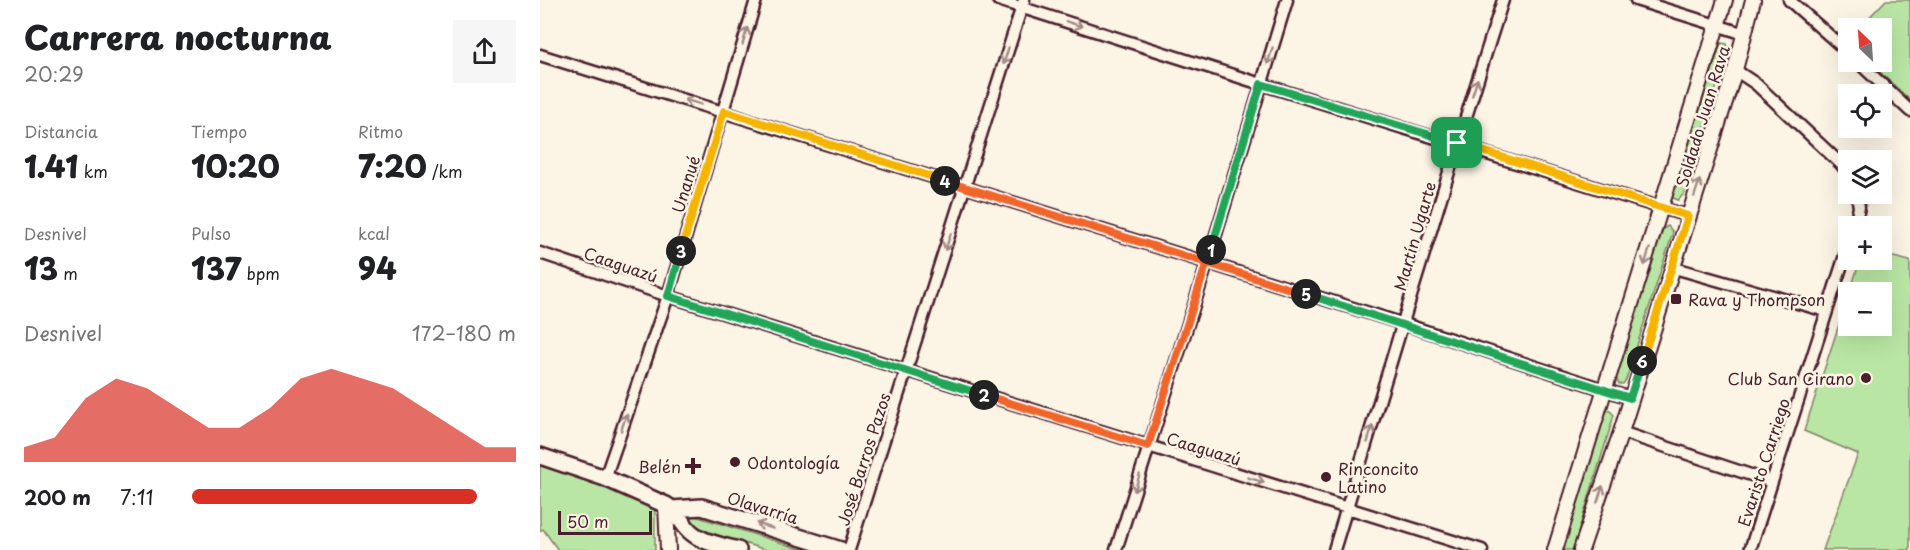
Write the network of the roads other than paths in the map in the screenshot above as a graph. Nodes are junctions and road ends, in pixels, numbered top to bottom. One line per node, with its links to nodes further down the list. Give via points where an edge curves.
1 (756, 0): 17 (street, Unanué, one-way to 1)
2 (998, 0): 9 (street)
3 (1287, 0): 16 (street, one-way to 16)
4 (1503, 0): 19 (street, Martín Ugarte, one-way to 4)
5 (1636, 0): 10 (street)
6 (1725, 0): 10 (street, Soldado Juan Rava)
7 (1753, 0): 11 (street, Soldado Juan Rava)
8 (1789, 0): 12 (street)
9 (1023, 4): 16 (street, one-way to 16); 21 (street, José Barros Pazos, one-way to 21)
10 (1717, 25): 11 (street); 22 (street, Soldado Juan Rava)
11 (1745, 34): 14 (street, Soldado Juan Rava)
12 (1838, 43)
13 (540, 55): 17 (street, one-way to 13)
14 (1735, 70): 20 (street, via 1756,84); 23 (street, Soldado Juan Rava, one-way to 14)
15 (1869, 72): 18 (street)
16 (1261, 84): 19 (street); 25 (street)
17 (724, 111): 21 (street); 28 (street, Unanué)
18 (1910, 111)
19 (1457, 143): 22 (street); 30 (street, Martín Ugarte)
20 (1838, 161)
21 (965, 188): 25 (street); 31 (street, José Barros Pazos, one-way to 31)
22 (1662, 207): 23 (street); 32 (street, Soldado Juan Rava, one-way to 32)
23 (1688, 216): 26 (street, Soldado Juan Rava)
24 (540, 253): 28 (street, Caaguazú)
25 (1207, 264): 30 (street); 35 (street)
26 (1671, 267): 29 (street); 33 (street, Soldado Juan Rava)
27 (1840, 270): 29 (street, Evaristo Carriego)
28 (668, 296): 31 (street, Caaguazú); 37 (street, Unanué, one-way to 28)
29 (1826, 311): 38 (street, Evaristo Carriego)
30 (1404, 324): 32 (street); 40 (street, Martín Ugarte, one-way to 30)
31 (907, 370): 35 (street, Caaguazú); 44 (street, José Barros Pazos)
32 (1606, 389): 33 (street); 48 (street, Soldado Juan Rava)
33 (1630, 398): 34 (street, Soldado Juan Rava)
34 (1620, 432): 38 (street); 49 (street, Soldado Juan Rava, one-way to 34)
35 (1148, 446): 40 (street, Caaguazú, one-way to 40); 45 (street, one-way to 45)
36 (540, 456): 37 (main road, Olavarría)
37 (605, 478): 39 (main road, Olavarría)
38 (1772, 482): 50 (street, Evaristo Carriego)
39 (669, 507): 41 (street); 42 (main road, Olavarría, via 692,533); 43 (main road, Olavarría, one-way to 39, via 702,507)
40 (1347, 508): 46 (street, Martín Ugarte); 47 (street, Caaguazú)
41 (668, 550)
42 (738, 550)
43 (841, 550)
44 (849, 550)
45 (1116, 550)
46 (1334, 550)
47 (1482, 550)
48 (1555, 550)
49 (1581, 550)
50 (1750, 550)

